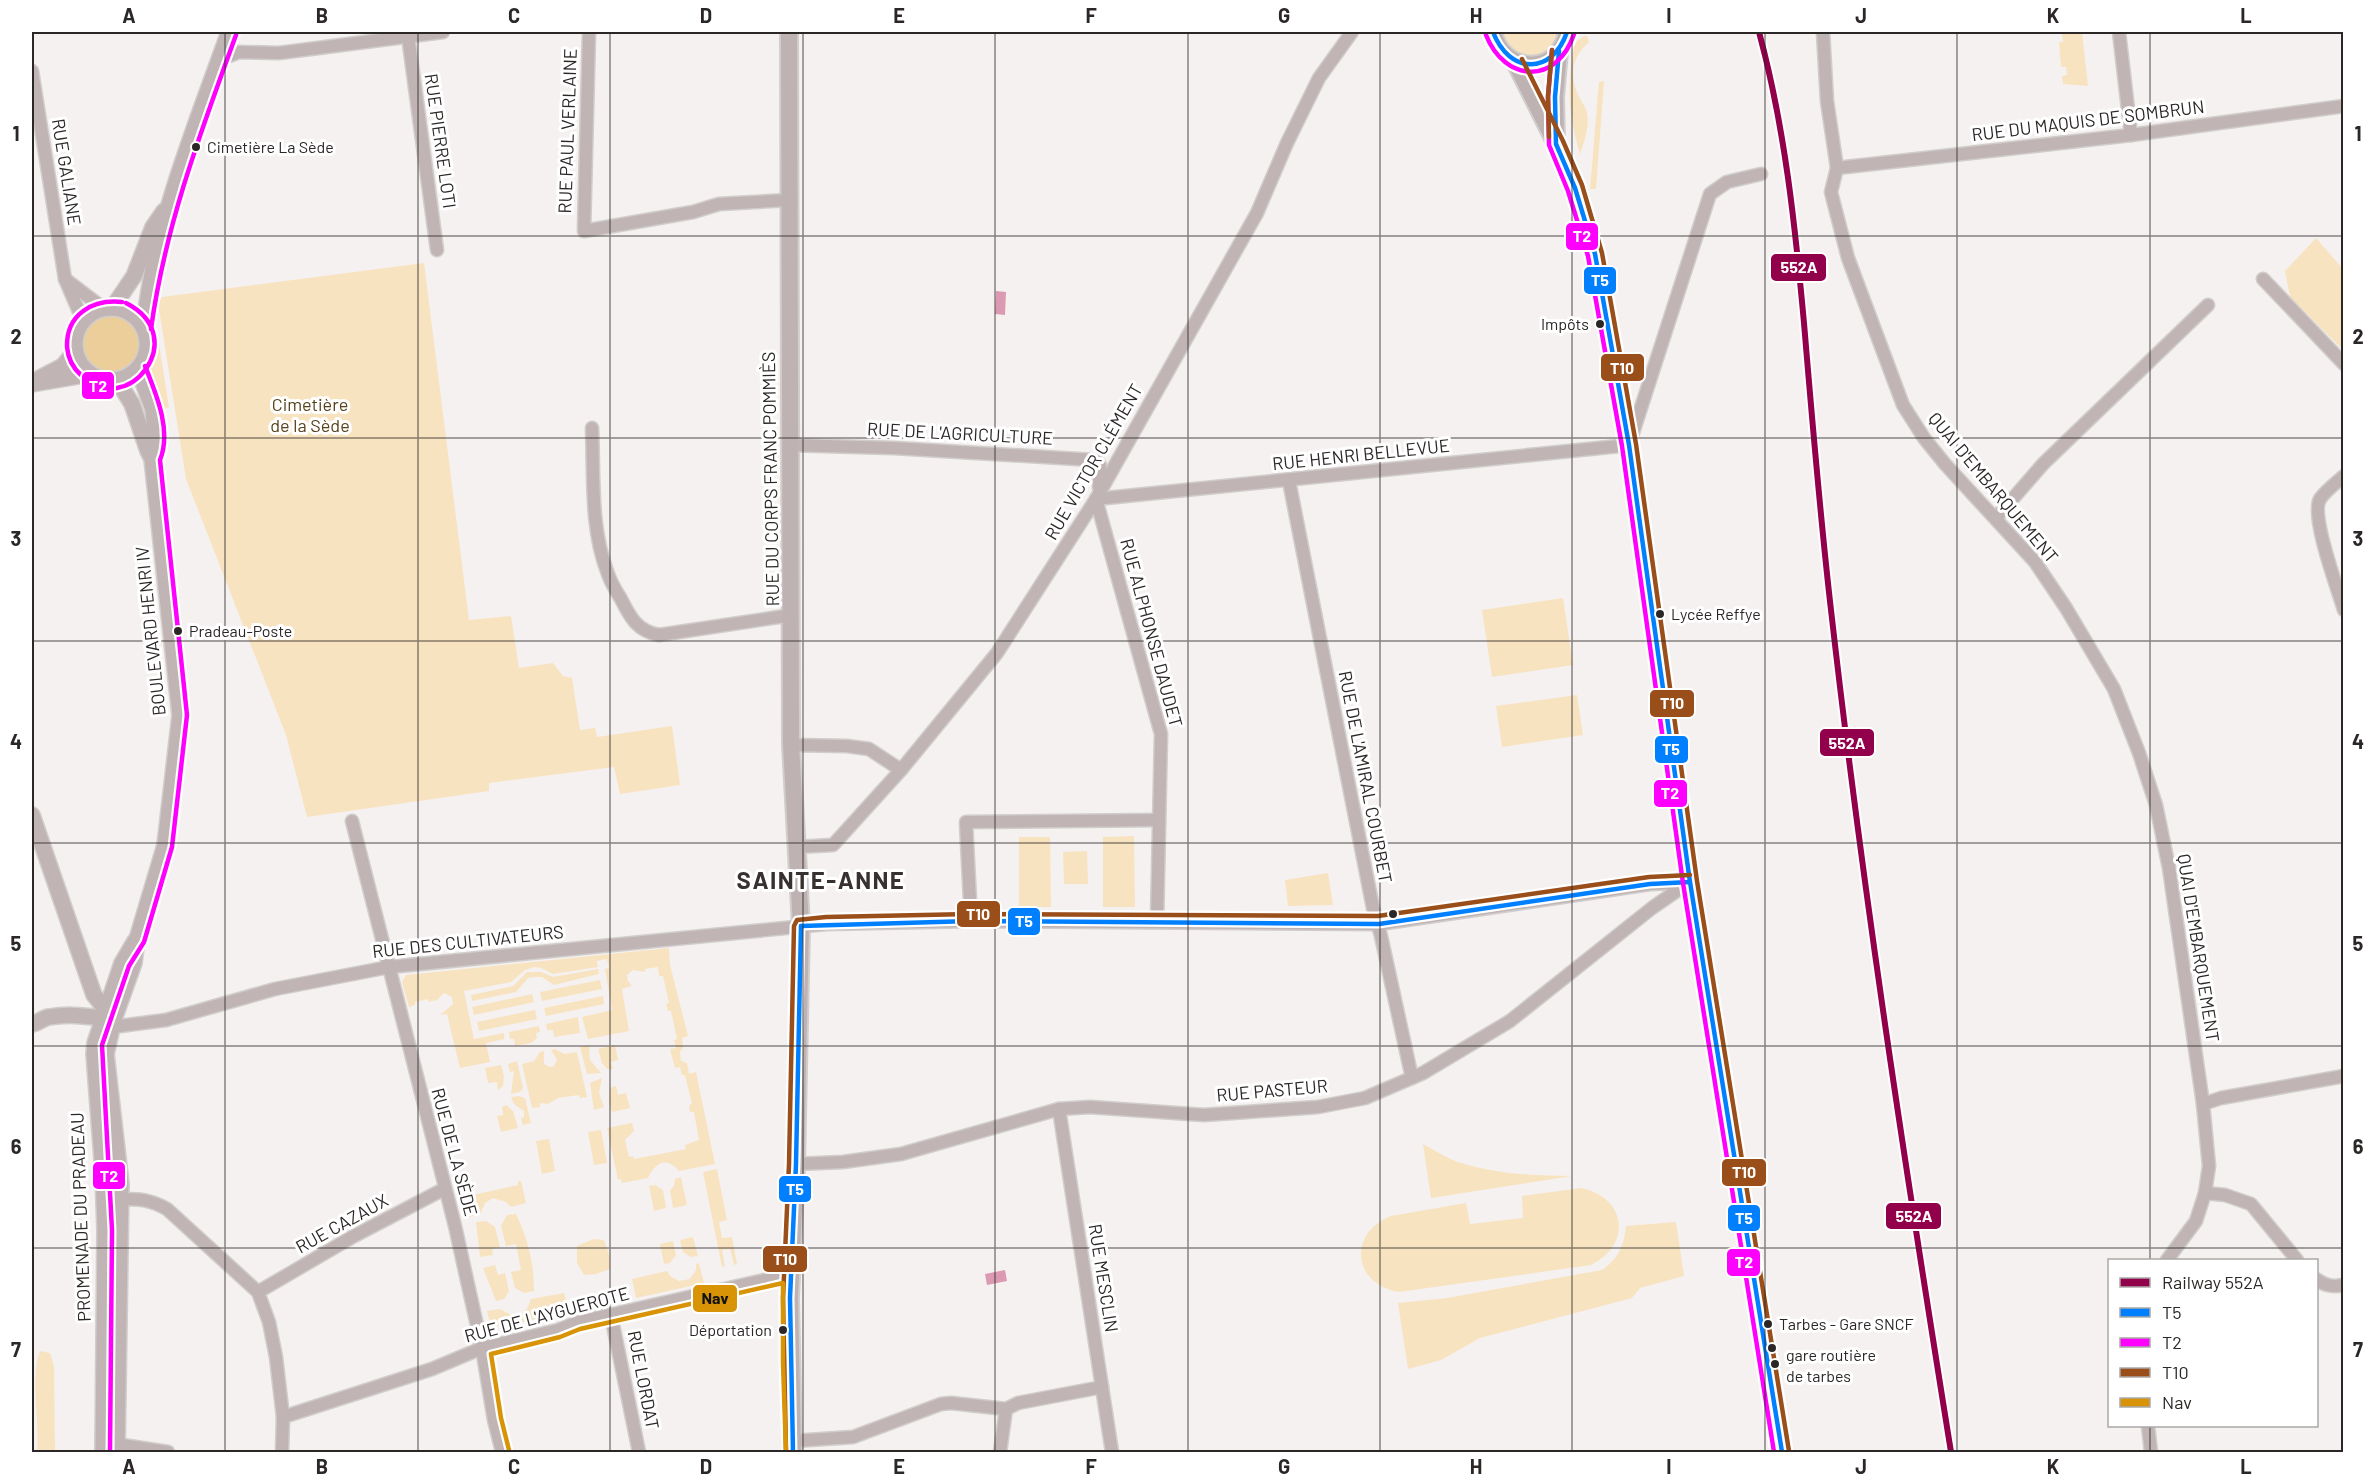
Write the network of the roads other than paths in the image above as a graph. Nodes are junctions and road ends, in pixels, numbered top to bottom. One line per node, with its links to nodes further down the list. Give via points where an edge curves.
1 (229, 32): 12 (street)
2 (442, 32): 10 (street)
3 (589, 32): 20 (street, RUE PAUL VERLAINE, via 584,231 719,204)
4 (789, 32): 20 (main road, RUE DU CORPS FRANC POMMIÈS)
5 (1352, 32): 41 (street, RUE VICTOR CLÉMENT, via 1319,78 1257,213)
6 (1493, 32): 13 (main road, via 1499,49)
7 (1567, 32): 11 (main road)
8 (1823, 32): 18 (street, QUAI D'EMBARQUEMENT, via 1827,101)
9 (2119, 32): 16 (street)
10 (408, 36): 12 (street, via 279,53 239,52); 22 (street, RUE PIERRE LOTI)
11 (1559, 51): 13 (main road, via 1539,64); 17 (main road, via 1555,97)
12 (219, 60): 21 (street)
13 (1515, 62): 17 (main road)
14 (32, 71): 23 (street, RUE GALIANE)
15 (2343, 106): 16 (street, RUE DU MAQUIS DE SOMBRUN)
16 (2131, 135): 18 (street, RUE DU MAQUIS DE SOMBRUN)
17 (1558, 150): 37 (main road, via 1575,188 1595,254)
18 (1837, 168): 42 (street, QUAI D'EMBARQUEMENT, via 1831,192 1848,258 1903,405 1924,438)
19 (1761, 174): 37 (street, via 1728,182 1710,194)
20 (790, 200): 36 (main road, RUE DU CORPS FRANC POMMIÈS)
21 (167, 206): 26 (street, via 153,227 134,276); 28 (street)
22 (437, 250)
23 (65, 279): 26 (street); 27 (street, RUE GALIANE)
24 (2263, 279): 30 (street)
25 (2208, 305): 42 (street, via 2043,464)
26 (108, 308): 27 (street); 28 (street, via 131,313)
27 (83, 321): 29 (street, via 77,330)
28 (144, 328): 31 (street, via 147,350)
29 (75, 351): 32 (street); 34 (street, via 63,366)
30 (2343, 364)
31 (138, 369): 33 (street); 38 (street, BOULEVARD HENRI IV, via 153,409 156,449)
32 (90, 374): 33 (street); 34 (street)
33 (117, 380): 38 (street, BOULEVARD HENRI IV, via 132,404)
34 (32, 383)
35 (592, 428): 44 (street, via 601,554 626,609 642,630 659,635)
36 (790, 445): 41 (street, RUE DE L'AGRICULTURE, via 1094,460 1100,466); 44 (main road, RUE DU CORPS FRANC POMMIÈS)
37 (1629, 445): 40 (street, RUE HENRI BELLEVUE); 51 (main road)
38 (152, 459): 57 (street, BOULEVARD HENRI IV, via 180,716 165,845 137,939 122,963)
39 (2343, 476): 43 (street, via 2320,499 2317,509)
40 (1289, 481): 41 (street, RUE HENRI BELLEVUE); 54 (street, RUE DE L'AMIRAL COURBET)
41 (1098, 495): 46 (street, RUE VICTOR CLÉMENT, via 997,653); 48 (street, RUE ALPHONSE DAUDET, via 1161,734)
42 (1996, 518): 61 (street, QUAI D'EMBARQUEMENT, via 2035,562 2066,608 2114,689 2139,753 2156,805 2169,868)
43 (2343, 610)
44 (792, 615): 45 (main road, RUE DU CORPS FRANC POMMIÈS)
45 (791, 746): 46 (street, via 869,749); 50 (main road, RUE DU CORPS FRANC POMMIÈS)
46 (901, 770): 50 (street, RUE VICTOR CLÉMENT, via 833,845)
47 (32, 815): 57 (street, via 94,995)
48 (1159, 820): 52 (street, via 966,822); 53 (street, RUE ALPHONSE DAUDET)
49 (352, 821): 56 (street, RUE DE LA SÈDE)
50 (796, 847): 55 (main road, RUE DU CORPS FRANC POMMIÈS)
51 (1690, 882): 54 (street, RUE DES CULTIVATEURS, via 1650,884); 60 (street, RUE PASTEUR, via 1510,1021); 89 (main road)
52 (971, 921): 53 (street, RUE DES CULTIVATEURS); 55 (street, RUE DES CULTIVATEURS)
53 (1157, 921): 54 (street, RUE DES CULTIVATEURS)
54 (1379, 924): 60 (street, RUE DE L'AMIRAL COURBET)
55 (801, 926): 56 (street, RUE DES CULTIVATEURS); 63 (main road, RUE DU CORPS FRANC POMMIÈS)
56 (389, 967): 57 (street, RUE DES CULTIVATEURS, via 285,987 166,1020 133,1026); 64 (street, RUE DE LA SÈDE)
57 (107, 1020): 58 (street, via 90,1015 58,1016); 66 (street, PROMENADE DU PRADEAU, via 106,1054); 79 (street, PROMENADE DU PRADEAU, via 93,1054 105,1230)
58 (35, 1023)
59 (2343, 1076): 61 (street)
60 (1412, 1078): 62 (street, RUE PASTEUR, via 1343,1103 1241,1114)
61 (2203, 1104): 65 (street, QUAI D'EMBARQUEMENT, via 2209,1166)
62 (1059, 1108): 63 (street, RUE PASTEUR, via 901,1154); 75 (street, RUE MESCLIN)
63 (796, 1164): 69 (main road, RUE DU CORPS FRANC POMMIÈS)
64 (444, 1189): 72 (street, RUE CAZAUX); 74 (street, RUE DE LA SÈDE)
65 (2205, 1193): 67 (street, QUAI D'EMBARQUEMENT, via 2196,1221); 68 (street, via 2251,1203)
66 (120, 1200): 72 (street, via 138,1198 167,1209); 81 (street, PROMENADE DU PRADEAU)
67 (2168, 1259)
68 (2296, 1259)
69 (791, 1274): 73 (street, RUE DE L'AYGUEROTE); 80 (main road, RUE DU CORPS FRANC POMMIÈS)
70 (2318, 1281): 71 (street)
71 (2343, 1286)
72 (258, 1292): 77 (street, via 272,1336)
73 (611, 1315): 74 (street, RUE DE L'AYGUEROTE); 86 (street, RUE LORDAT)
74 (482, 1348): 77 (street, RUE DE L'AYGUEROTE, via 432,1369); 85 (street, RUE DE LA SÈDE)
75 (1102, 1387): 76 (street, via 1018,1403); 88 (street, RUE MESCLIN)
76 (1006, 1409): 80 (street, via 941,1404 853,1437); 87 (street)
77 (283, 1417): 84 (street)
78 (2148, 1427): 90 (street)
79 (103, 1432): 81 (street, via 108,1443); 82 (street, PROMENADE DU PRADEAU)
80 (793, 1447)
81 (117, 1449): 83 (street)
82 (103, 1452)
83 (168, 1452)
84 (282, 1452)
85 (502, 1452)
86 (639, 1452)
87 (1000, 1452)
88 (1112, 1452)
89 (1782, 1452)
90 (2151, 1452)

